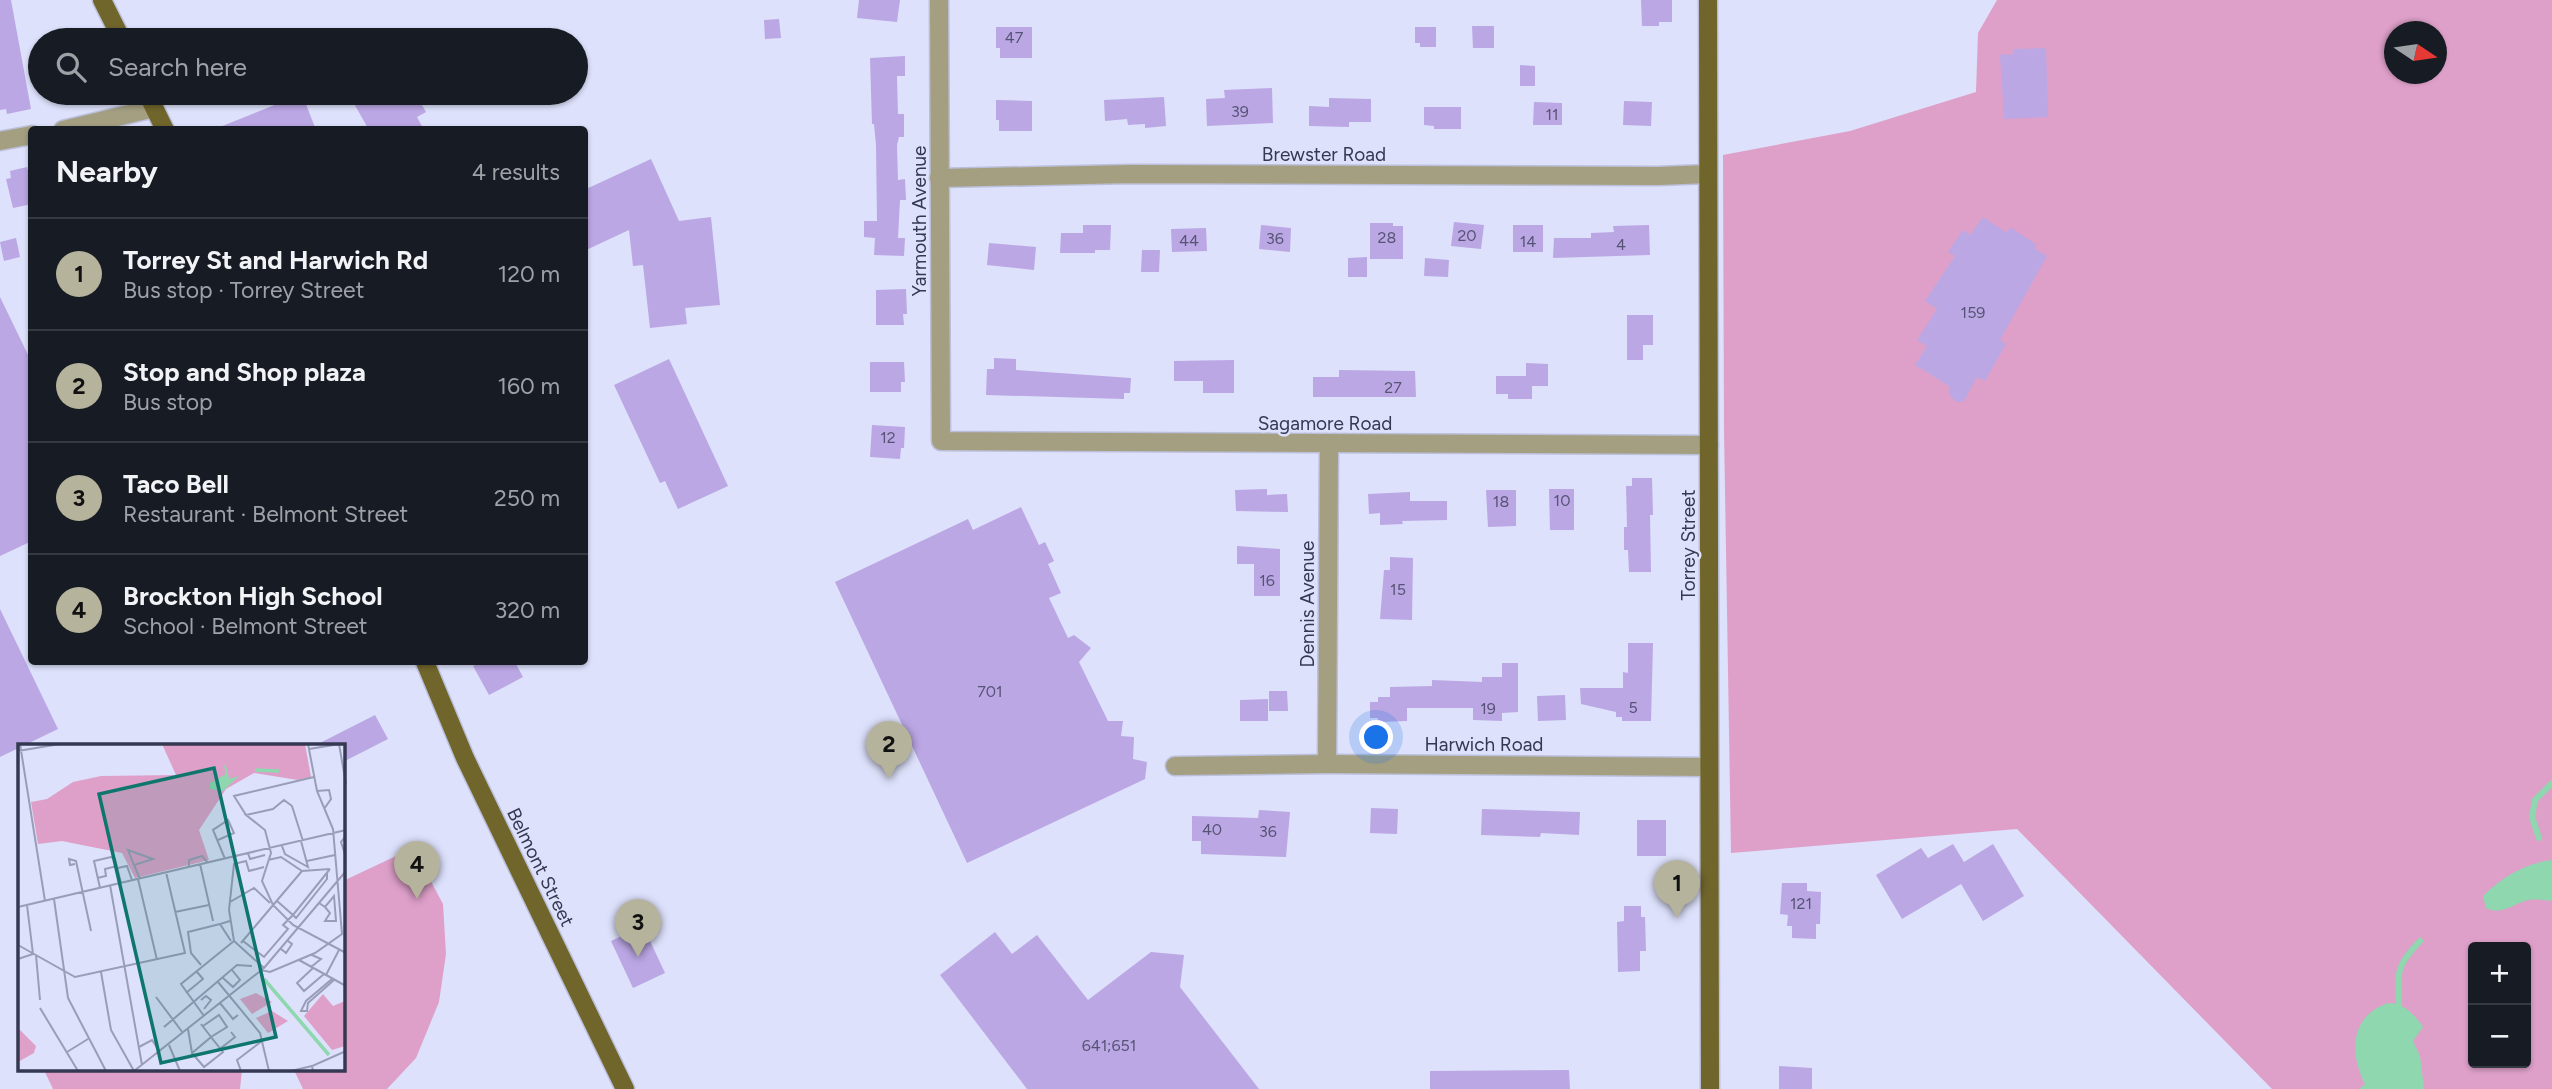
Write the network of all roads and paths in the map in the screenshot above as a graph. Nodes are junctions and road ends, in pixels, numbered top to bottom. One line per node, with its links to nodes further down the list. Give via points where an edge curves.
1 (102, 0): 4 (main road)
2 (939, 0): 12 (street, Yarmouth Avenue)
3 (1708, 0): 11 (main road, Torrey Street)
4 (116, 28)
5 (136, 105): 7 (street)
6 (153, 105): 8 (main road)
7 (75, 126)
8 (163, 126)
9 (28, 136): 10 (street)
10 (0, 141)
11 (1708, 174): 12 (street, Brewster Road); 15 (main road, Torrey Street)
12 (939, 178): 13 (street, Yarmouth Avenue)
13 (941, 441): 14 (street, Sagamore Road)
14 (1329, 444): 15 (street, Sagamore Road); 17 (street, Dennis Avenue)
15 (1709, 445): 19 (main road, Torrey Street)
16 (426, 665): 20 (main road, Belmont Street, via 465,758)
17 (1327, 764): 18 (street, Harwich Road); 19 (street, Harwich Road)
18 (1175, 766)
19 (1709, 767): 21 (main road, Torrey Street)
20 (625, 1089)
21 (1710, 1089)

